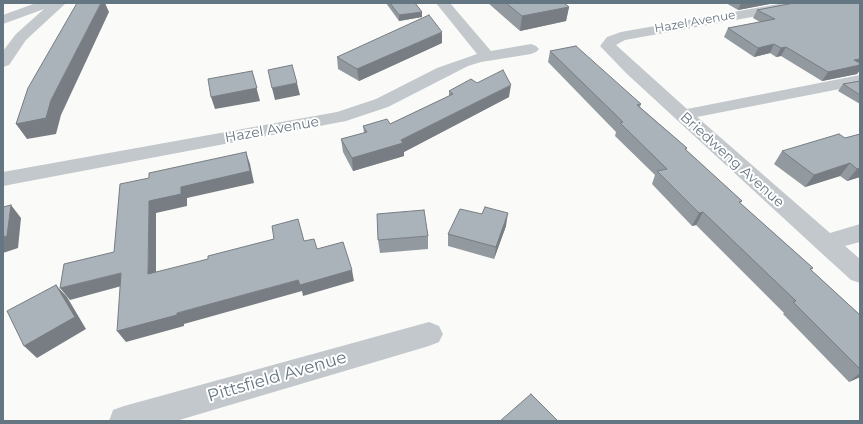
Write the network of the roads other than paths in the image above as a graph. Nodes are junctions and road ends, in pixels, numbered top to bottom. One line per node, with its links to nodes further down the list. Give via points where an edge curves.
1 (48, 3): 5 (street)
2 (59, 3): 9 (street, via 21,36)
3 (443, 3): 8 (street)
4 (807, 3): 6 (street, Hazel Avenue, via 639,32 621,36)
5 (3, 20)
6 (609, 43): 11 (street, Briedweng Avenue, via 612,52)
7 (531, 49): 8 (street, Hazel Avenue)
8 (487, 56): 12 (street, Hazel Avenue, via 449,68 382,103 340,117)
9 (3, 59)
10 (860, 80): 11 (street)
11 (682, 115): 14 (street, Briedweng Avenue)
12 (3, 179)
13 (860, 233): 14 (street)
14 (825, 243): 15 (street, Briedweng Avenue)
15 (860, 273)
16 (429, 334): 17 (street, Pittsfield Avenue)
17 (124, 421)

